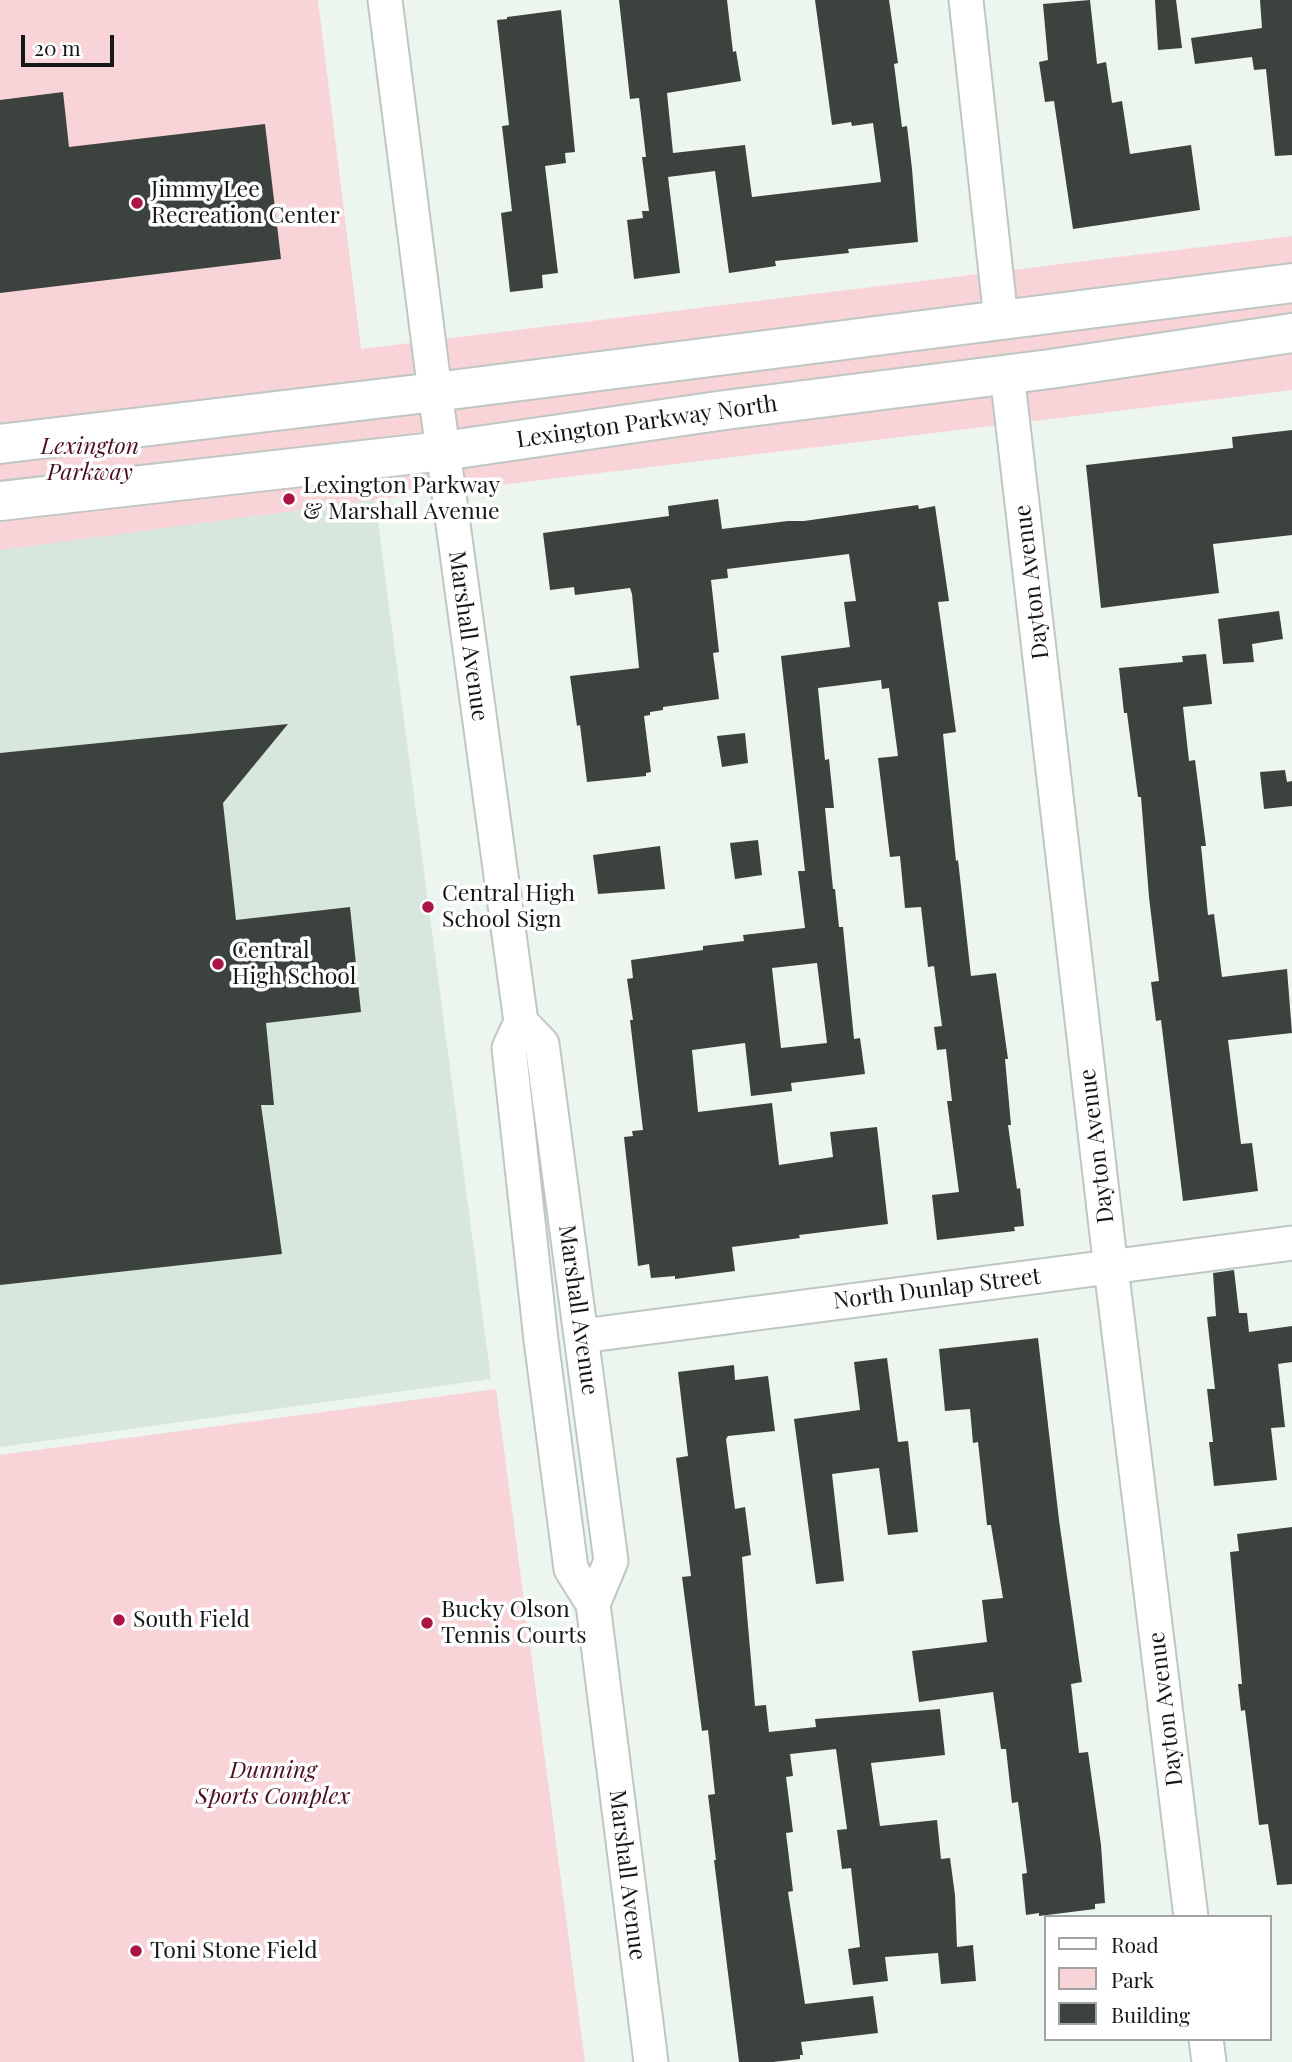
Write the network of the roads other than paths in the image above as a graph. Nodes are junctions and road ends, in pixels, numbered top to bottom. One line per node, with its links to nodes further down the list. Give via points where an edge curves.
1 (385, 0): 7 (street, Marshall Avenue)
2 (966, 0): 4 (street)
3 (1292, 283): 4 (main road)
4 (1001, 319): 7 (main road)
5 (1292, 333): 6 (main road, Lexington Parkway North)
6 (1007, 374): 9 (main road, Lexington Parkway North); 13 (street, Dayton Avenue)
7 (435, 392): 8 (main road); 9 (street, Marshall Avenue)
8 (0, 443)
9 (443, 451): 10 (main road, Lexington Parkway North); 11 (street, Marshall Avenue)
10 (0, 501)
11 (521, 1022): 14 (street, Marshall Avenue, via 542,1044); 15 (street, Marshall Avenue, via 509,1048 541,1340 571,1569)
12 (1292, 1244): 13 (street, North Dunlap Street)
13 (1111, 1267): 14 (street, North Dunlap Street); 16 (street, Dayton Avenue)
14 (582, 1336): 15 (street, Marshall Avenue, via 611,1561)
15 (593, 1604): 18 (street, Marshall Avenue)
16 (1191, 1915)
17 (1206, 2041): 19 (street)
18 (652, 2062)
19 (1209, 2062)

